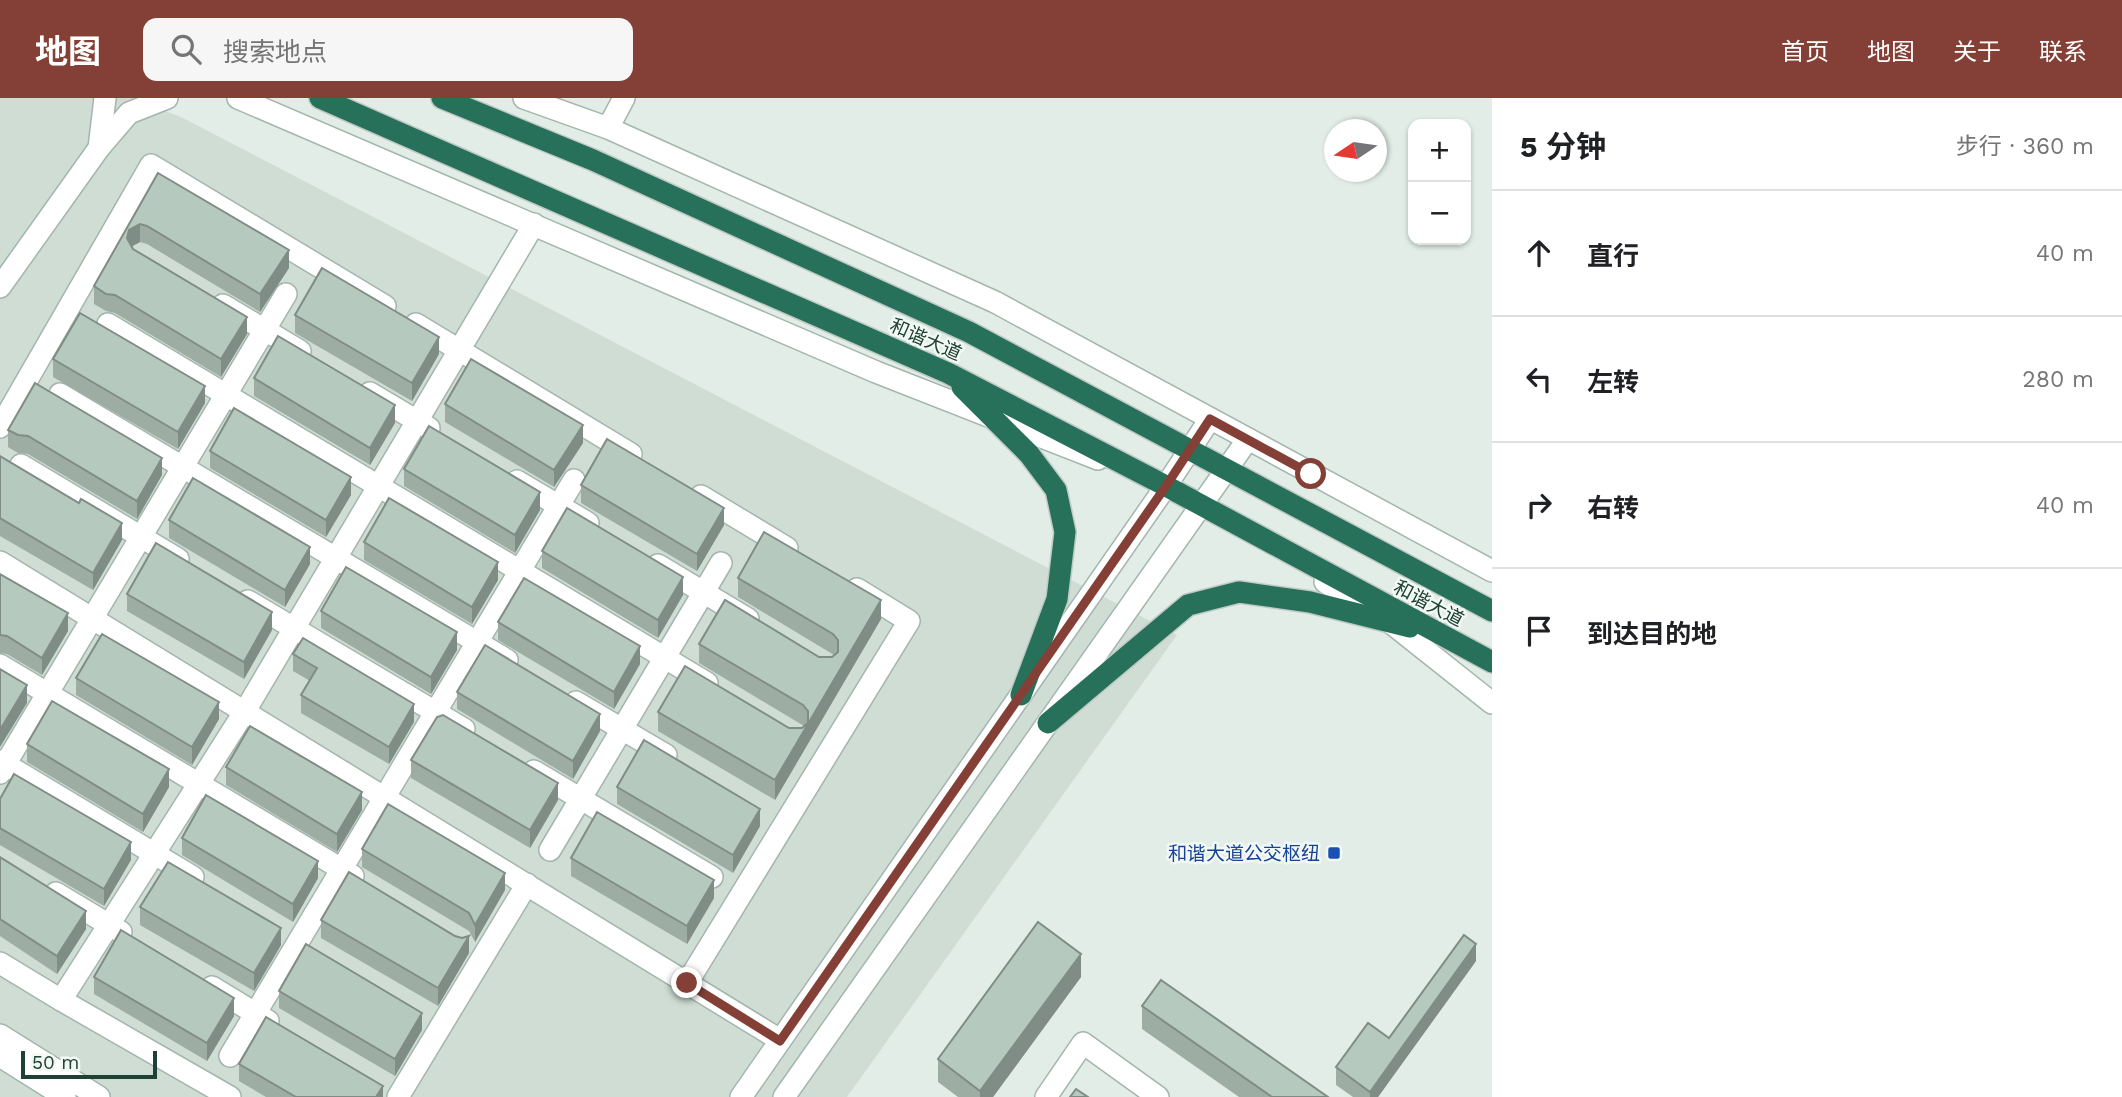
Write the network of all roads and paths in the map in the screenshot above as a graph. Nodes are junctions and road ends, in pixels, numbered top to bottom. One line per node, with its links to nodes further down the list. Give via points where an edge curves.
1 (105, 98): 9 (street)
2 (167, 98): 9 (street, via 129,113)
3 (238, 98): 10 (street)
4 (320, 98): 18 (highway, 和谐大道)
5 (442, 98): 28 (highway, 和谐大道, via 593,160 969,332)
6 (524, 98): 8 (street)
7 (624, 98): 8 (street)
8 (608, 128): 23 (street, via 995,302)
9 (99, 148): 11 (street)
10 (534, 224): 16 (street); 22 (street)
11 (0, 287)
12 (286, 294): 15 (street)
13 (208, 296): 15 (street)
14 (108, 324): 21 (street)
15 (264, 330): 17 (street); 21 (street)
16 (459, 350): 24 (street); 25 (street, via 151,165); 29 (street)
17 (323, 365)
18 (948, 373): 22 (highway); 37 (highway, 和谐大道)
19 (358, 386): 24 (street)
20 (60, 394): 31 (street)
21 (225, 395): 31 (street); 36 (street)
22 (992, 418): 37 (street); 67 (highway, via 1030,454 1056,490 1065,532 1057,599)
23 (1210, 419): 26 (street); 28 (street)
24 (417, 421): 27 (street); 36 (street)
25 (0, 427)
26 (1248, 439): 32 (street); 48 (street)
27 (452, 442)
28 (1190, 449): 32 (highway, 和谐大道); 37 (street)
29 (648, 464)
30 (21, 465): 41 (street)
31 (182, 467): 41 (street); 44 (street)
32 (1228, 469): 38 (street); 53 (highway, 和谐大道)
33 (500, 470): 39 (street)
34 (574, 480): 39 (street)
35 (684, 485): 43 (street)
36 (378, 486): 44 (street); 47 (street)
37 (1166, 486): 38 (highway, 和谐大道); 67 (street)
38 (1201, 505): 55 (street); 58 (highway, 和谐大道); 71 (street)
39 (559, 506): 40 (street); 47 (street)
40 (603, 532)
41 (140, 537): 49 (street); 54 (street)
42 (637, 552): 52 (street)
43 (802, 557)
44 (335, 558): 56 (street); 59 (street)
45 (0, 562): 54 (street)
46 (721, 563): 52 (street)
47 (520, 571): 59 (street); 60 (street)
48 (1492, 571)
49 (199, 572)
50 (838, 578): 94 (street, via 909,621)
51 (234, 592): 56 (street)
52 (704, 592): 57 (street); 60 (street)
53 (1492, 611)
54 (92, 618): 65 (street); 69 (street)
55 (1390, 622): 58 (highway); 68 (street); 71 (highway, via 1310,602 1239,592 1188,605)
56 (294, 628): 69 (street); 70 (street)
57 (770, 632)
58 (1440, 634): 61 (highway, 和谐大道)
59 (477, 643): 63 (street); 70 (street)
60 (665, 658): 66 (street); 72 (street)
61 (1492, 662)
62 (0, 665): 65 (street)
63 (522, 669)
64 (555, 689): 72 (street)
65 (47, 693): 76 (street); 77 (street)
66 (724, 693)
67 (1021, 695): 99 (street)
68 (1492, 703)
69 (245, 710): 77 (street); 78 (street)
70 (436, 712): 73 (street); 78 (street)
71 (1048, 723): 107 (street)
72 (622, 729): 75 (street); 79 (street)
73 (480, 739)
74 (514, 759): 79 (street)
75 (679, 763)
76 (2, 766): 81 (street)
77 (198, 783): 81 (street); 82 (street)
78 (385, 797): 82 (street); 84 (street)
79 (581, 799): 80 (street); 83 (street)
80 (550, 850)
81 (154, 853): 86 (street); 88 (street)
82 (342, 870): 87 (street); 90 (street)
83 (712, 877)
84 (527, 884): 94 (street); 105 (street)
85 (44, 885): 88 (street)
86 (210, 887)
87 (375, 889)
88 (109, 925): 91 (street); 95 (street)
89 (277, 927): 90 (street)
90 (305, 944): 96 (street)
91 (143, 945)
92 (0, 963): 95 (street)
93 (199, 979): 96 (street)
94 (687, 983): 99 (street)
95 (61, 1000): 104 (street)
96 (256, 1013): 98 (street); 101 (street)
97 (0, 1035): 103 (street)
98 (291, 1035)
99 (780, 1041): 106 (street)
100 (0, 1056): 102 (street)
101 (230, 1056)
102 (65, 1097)
103 (99, 1097)
104 (230, 1097)
105 (398, 1097)
106 (741, 1097)
107 (784, 1097)
108 (1046, 1097): 109 (street, via 1083,1043)
109 (1158, 1097)

